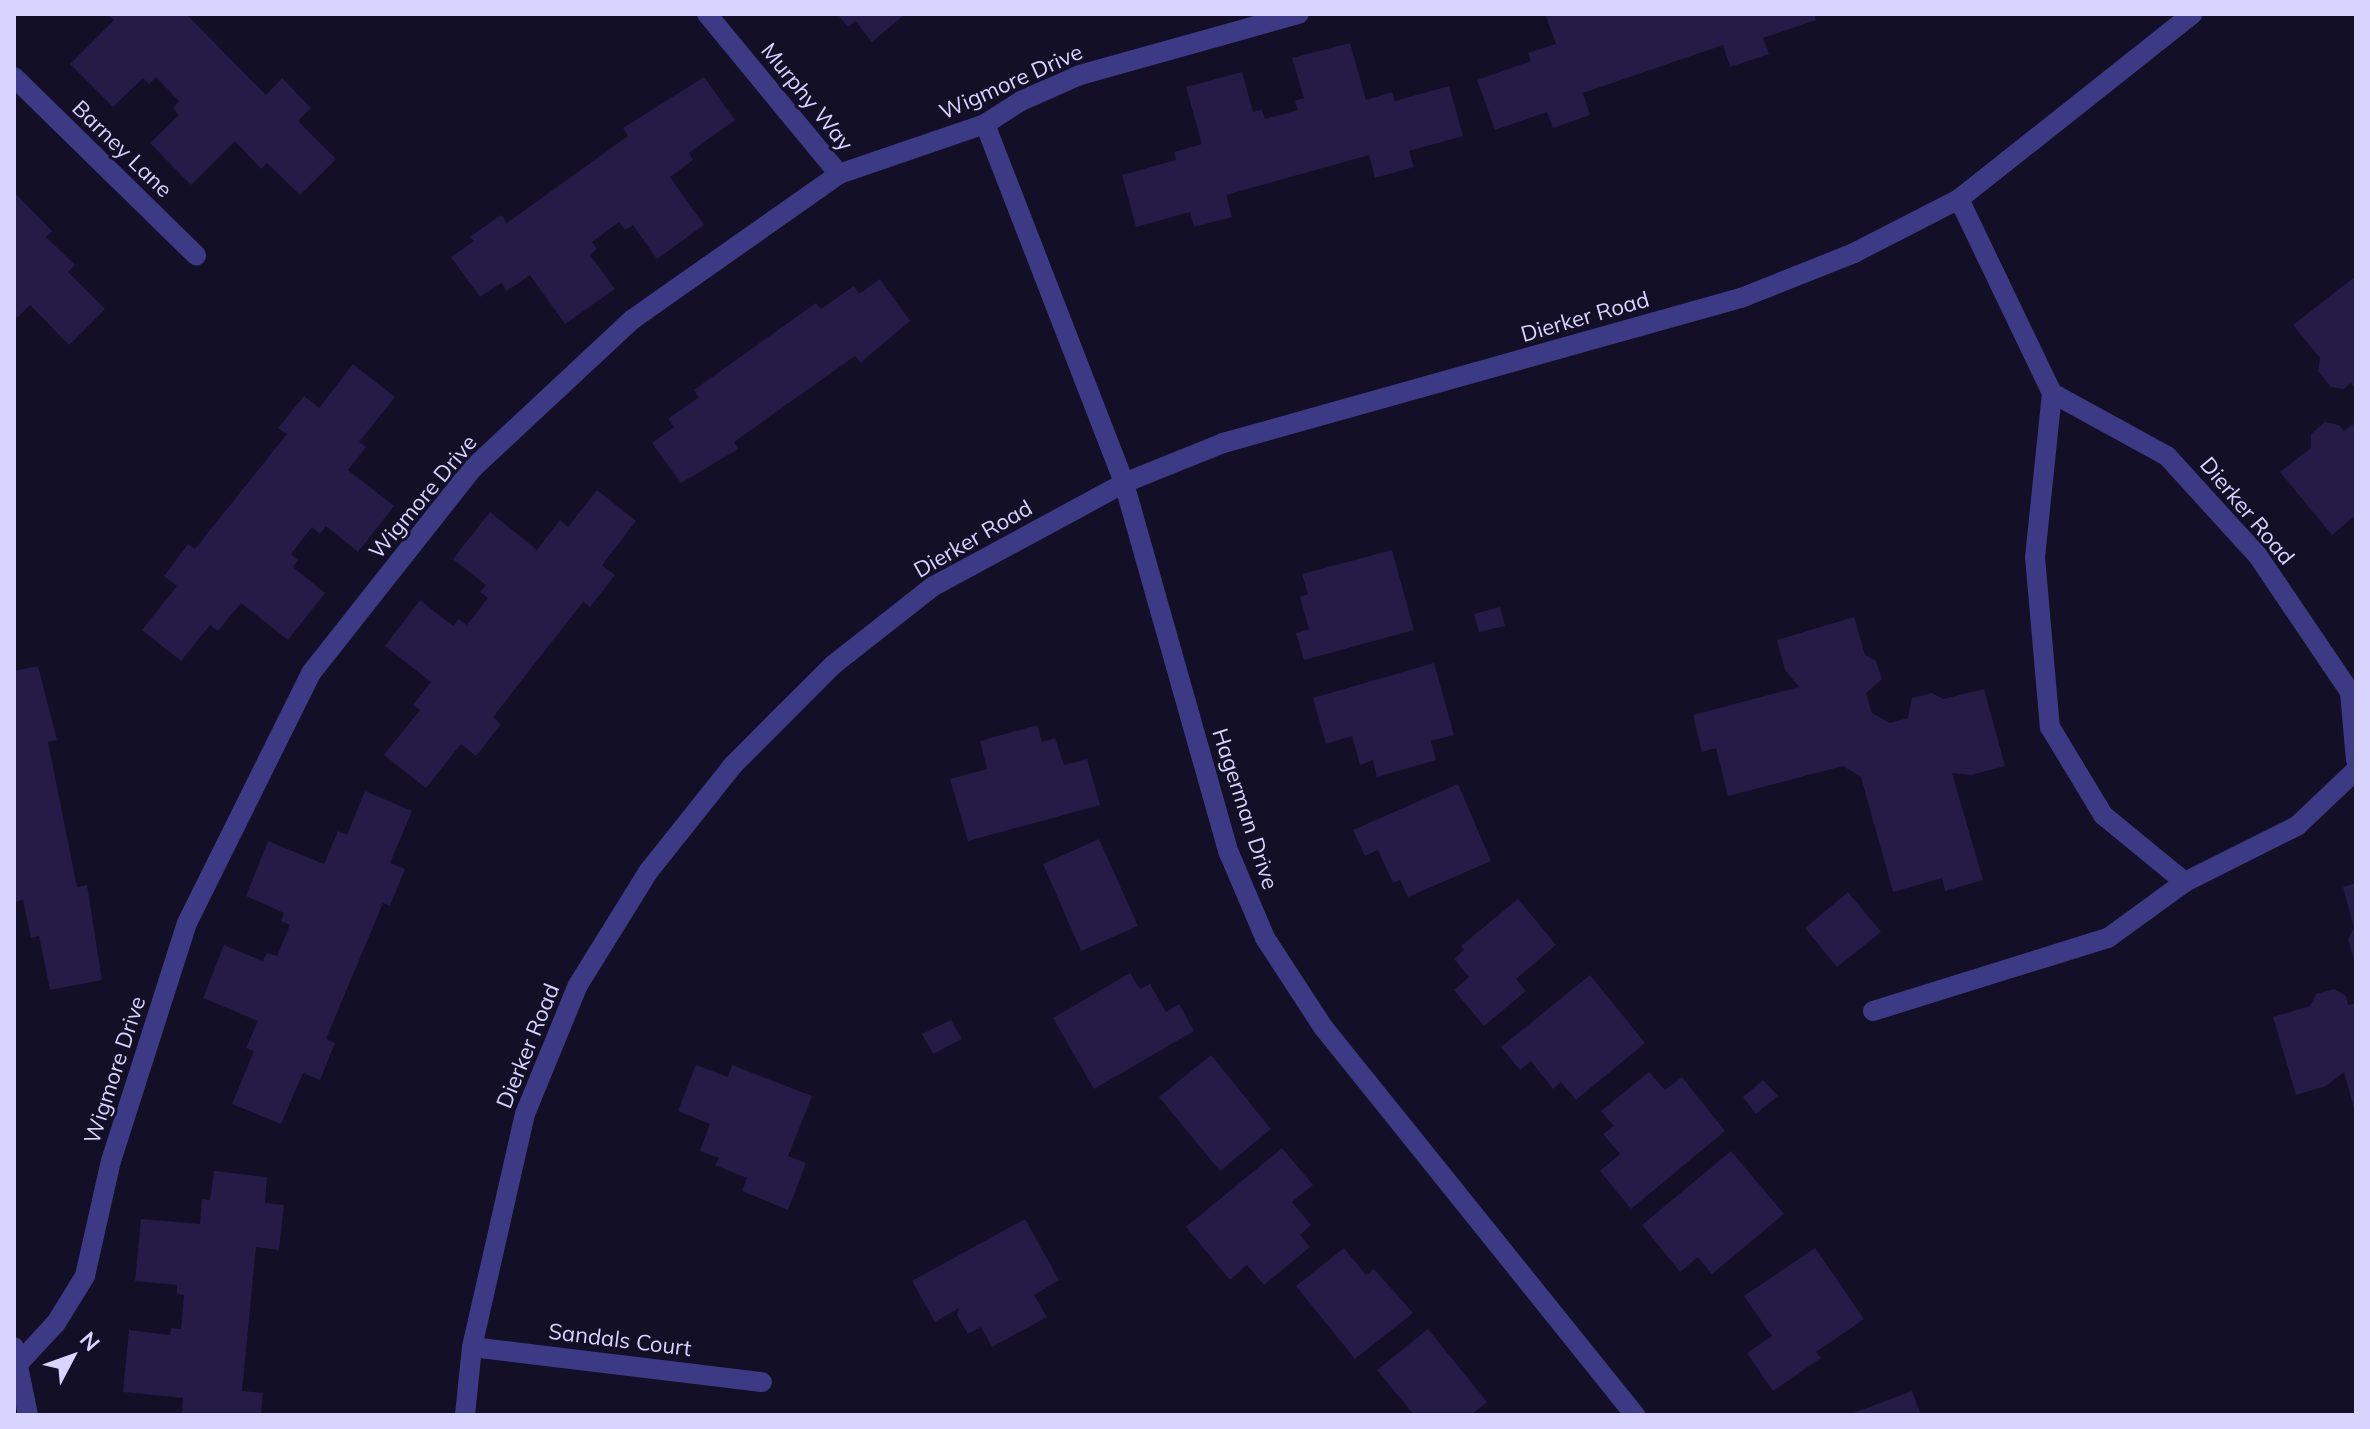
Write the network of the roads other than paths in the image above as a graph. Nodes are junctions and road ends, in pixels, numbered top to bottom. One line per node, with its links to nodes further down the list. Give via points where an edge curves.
1 (707, 14): 8 (street, Murphy Way)
2 (1217, 14): 5 (street)
3 (1299, 14): 5 (street, Wigmore Drive)
4 (2192, 14): 9 (street, Dierker Road)
5 (1222, 35): 7 (street, Wigmore Drive, via 1080,75)
6 (14, 77): 10 (street, Barney Lane)
7 (985, 124): 8 (street, Wigmore Drive); 12 (street, Hagerman Drive)
8 (839, 174): 19 (street, Wigmore Drive, via 633,319 473,468 311,673 187,923 111,1161 85,1276 56,1323)
9 (1959, 199): 11 (street); 12 (street, Dierker Road, via 1854,253 1741,298 1223,443)
10 (196, 255)
11 (2052, 393): 13 (street, Dierker Road, via 2167,456 2258,556); 16 (street, via 2035,557 2050,727 2103,815)
12 (1124, 483): 18 (street, Dierker Road, via 932,587 833,665 733,765 648,872 578,985 525,1114); 23 (street, Hagerman Drive, via 1229,853 1265,938 1323,1027)
13 (2353, 692): 14 (street, Dierker Road)
14 (2356, 760)
15 (2356, 770): 16 (street, via 2297,826)
16 (2185, 882): 17 (street, via 2108,938)
17 (1873, 1011)
18 (472, 1347): 20 (street, Sandals Court); 22 (street, Dierker Road)
19 (16, 1356): 21 (street)
20 (762, 1382)
21 (28, 1415)
22 (465, 1415)
23 (1635, 1415)

